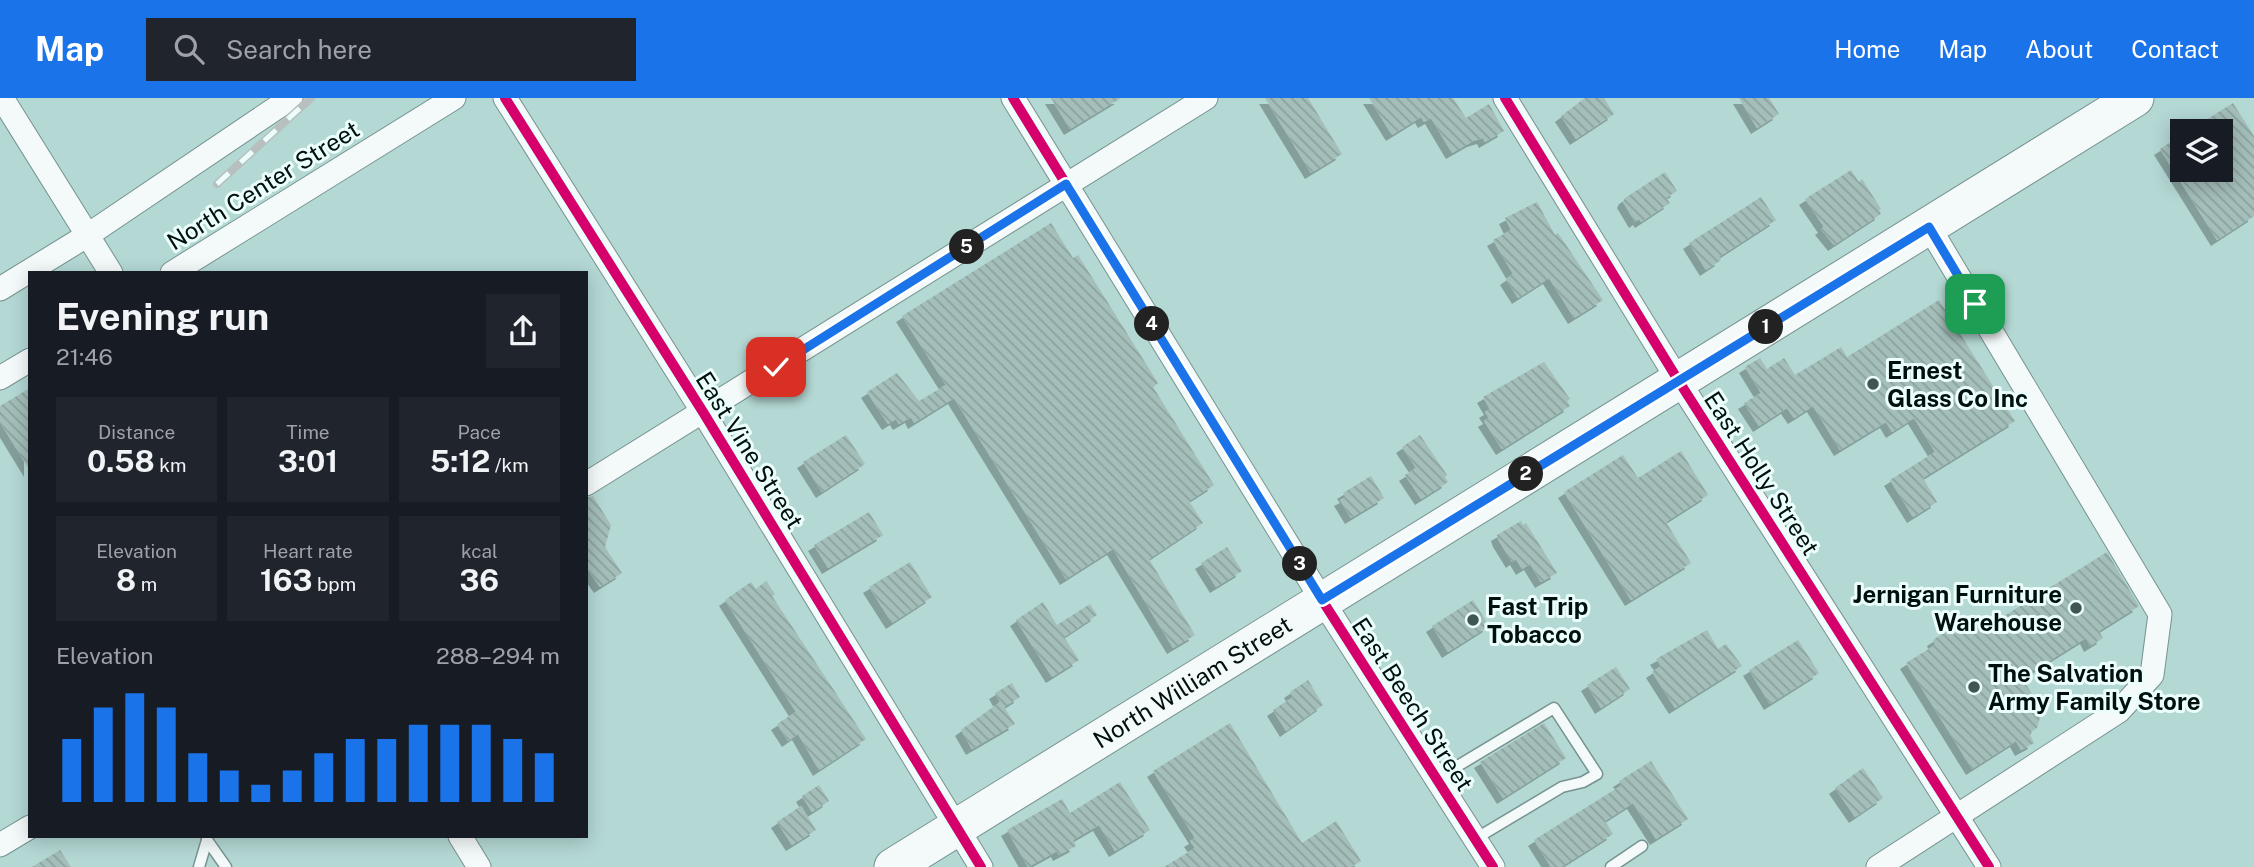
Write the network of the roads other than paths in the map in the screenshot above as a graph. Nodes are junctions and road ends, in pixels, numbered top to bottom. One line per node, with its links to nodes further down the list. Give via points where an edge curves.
1 (2, 98): 11 (street)
2 (291, 98): 11 (street)
3 (454, 98): 14 (street, North Center Street)
4 (505, 98): 20 (street, East Vine Street)
5 (1013, 98): 9 (street, East Beech Street)
6 (1206, 98): 9 (street)
7 (1505, 98): 19 (street, East Holly Street)
8 (2135, 98): 10 (main road, North William Street)
9 (1066, 184): 20 (street); 22 (street, East Beech Street)
10 (1929, 227): 19 (main road, North William Street); 24 (street, via 2160,614 2152,675 2119,711)
11 (88, 235): 12 (street); 13 (street)
12 (29, 271)
13 (110, 271)
14 (175, 271)
15 (28, 272): 16 (street)
16 (0, 289)
17 (28, 361): 18 (street)
18 (0, 379)
19 (1678, 380): 22 (main road, North William Street); 24 (street, East Holly Street)
20 (703, 412): 21 (street); 25 (street, East Vine Street)
21 (588, 483)
22 (1322, 600): 23 (street, East Beech Street); 25 (main road, North William Street)
23 (1436, 779): 28 (street, East Beech Street); 28 (lane, via 1554,708 1597,774 1562,787)
24 (1956, 815): 38 (street); 39 (street, East Holly Street)
25 (956, 827): 34 (main road, North William Street); 35 (street, East Vine Street)
26 (28, 828): 29 (street)
27 (461, 838): 33 (street)
28 (1475, 839): 36 (street, East Beech Street)
29 (0, 845)
30 (1642, 846): 37 (lane)
31 (198, 867): 32 (lane, via 207,840)
32 (226, 867)
33 (479, 867)
34 (893, 867)
35 (981, 867)
36 (1493, 867)
37 (1611, 867)
38 (1878, 867)
39 (1989, 867)

